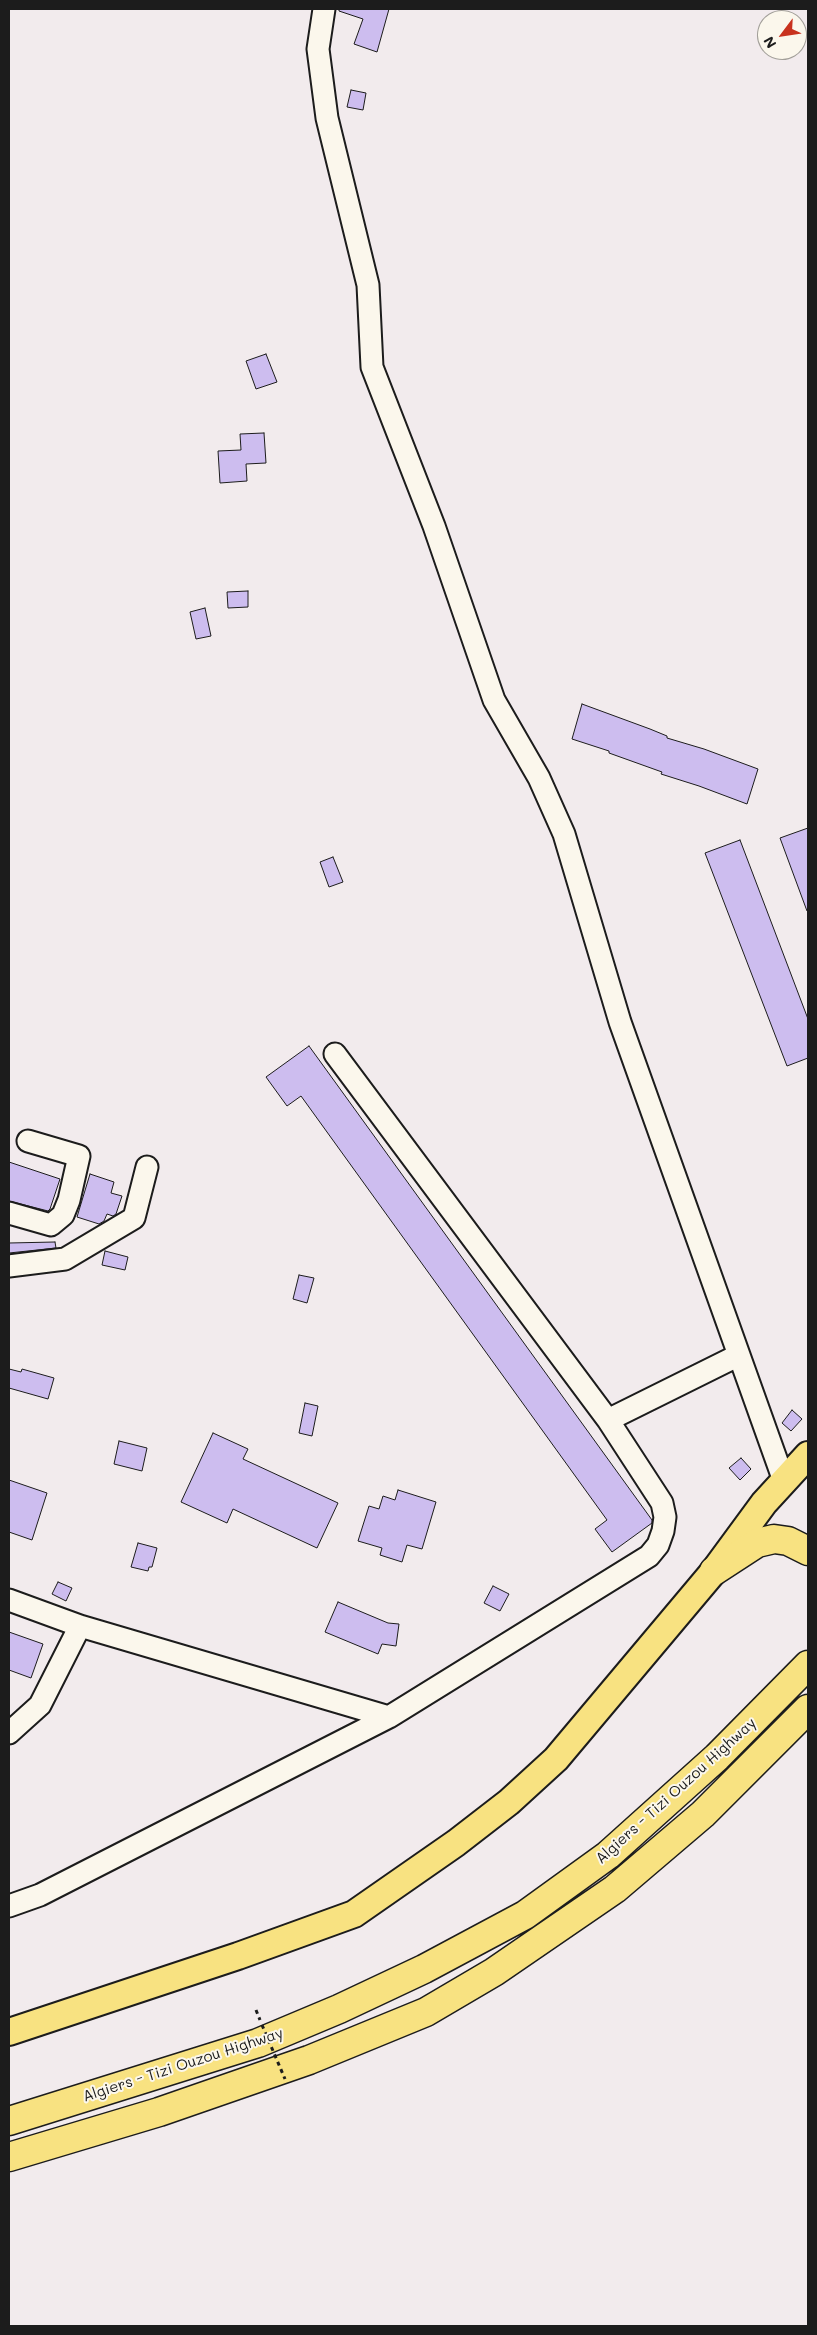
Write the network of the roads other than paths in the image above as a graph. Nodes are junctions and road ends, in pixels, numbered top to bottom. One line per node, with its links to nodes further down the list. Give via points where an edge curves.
1 (324, 9): 7 (street, via 318,49 320,68 327,118 368,285 372,367 434,526 494,700 539,778 564,834 620,1022)
2 (334, 1054): 8 (street)
3 (28, 1141): 5 (street, via 79,1156 69,1200 63,1215 51,1225)
4 (147, 1167): 6 (street, via 134,1218 65,1259)
5 (9, 1213)
6 (9, 1266)
7 (739, 1354): 8 (street); 10 (street)
8 (608, 1420): 18 (street, via 662,1503 664,1531 658,1545 637,1564)
9 (808, 1455): 10 (main road)
10 (784, 1481): 12 (main road)
11 (808, 1551): 12 (highway, via 788,1541 774,1539 757,1543)
12 (714, 1571): 21 (main road, via 556,1758 510,1802 354,1914)
13 (9, 1600): 14 (street)
14 (80, 1626): 18 (street); 19 (street, via 40,1705)
15 (808, 1651): 16 (highway)
16 (802, 1672): 22 (highway, Algiers - Tizi Ouzou Highway, via 717,1757 608,1855 525,1915 424,1969 258,2043)
17 (808, 1709): 23 (highway, Algiers - Tizi Ouzou Highway, via 703,1814 615,1889 494,1972 426,2012 309,2060 159,2112)
18 (389, 1717): 20 (street, via 40,1895)
19 (9, 1733)
20 (9, 1906)
21 (9, 2032)
22 (9, 2121)
23 (9, 2157)

